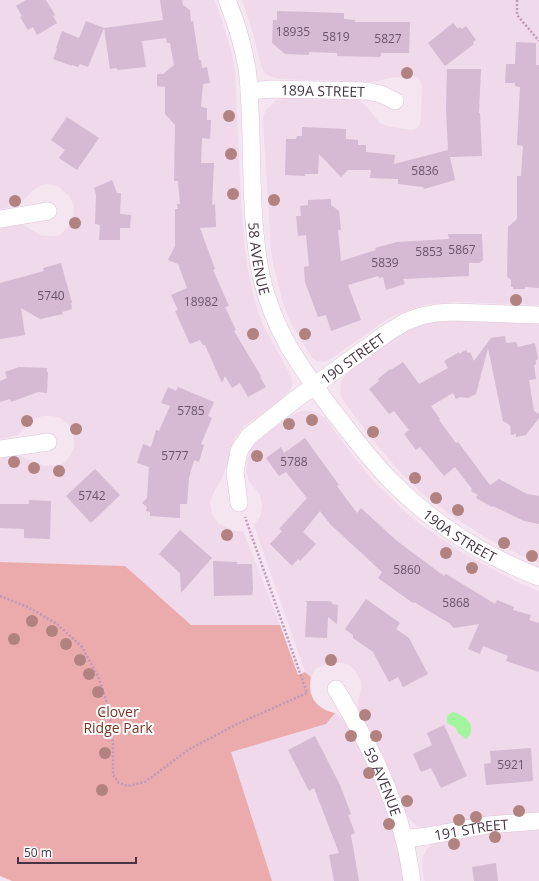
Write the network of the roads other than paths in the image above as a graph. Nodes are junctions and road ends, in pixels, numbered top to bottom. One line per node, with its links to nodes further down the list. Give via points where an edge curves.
1 (227, 0): 2 (street, 58 AVENUE, via 242,45)
2 (249, 91): 3 (street, 189A STREET, via 366,91 381,94); 7 (street, 58 AVENUE, via 255,228 263,284 270,309 284,338)
3 (395, 101)
4 (48, 211): 5 (street)
5 (0, 219)
6 (539, 315): 7 (street, 190 STREET, via 453,312 421,316 387,333)
7 (314, 386): 10 (street, 58 AVENUE); 11 (street, 190 STREET, via 249,436 239,451 235,472)
8 (48, 442): 9 (street)
9 (0, 449)
10 (391, 480): 12 (street, 190A STREET, via 455,534 501,560)
11 (239, 503)
12 (539, 577)
13 (336, 689): 15 (street, 59 AVENUE, via 382,775)
14 (539, 821): 15 (street, 191 STREET)
15 (404, 839): 16 (street, 59 AVENUE)
16 (412, 881)

